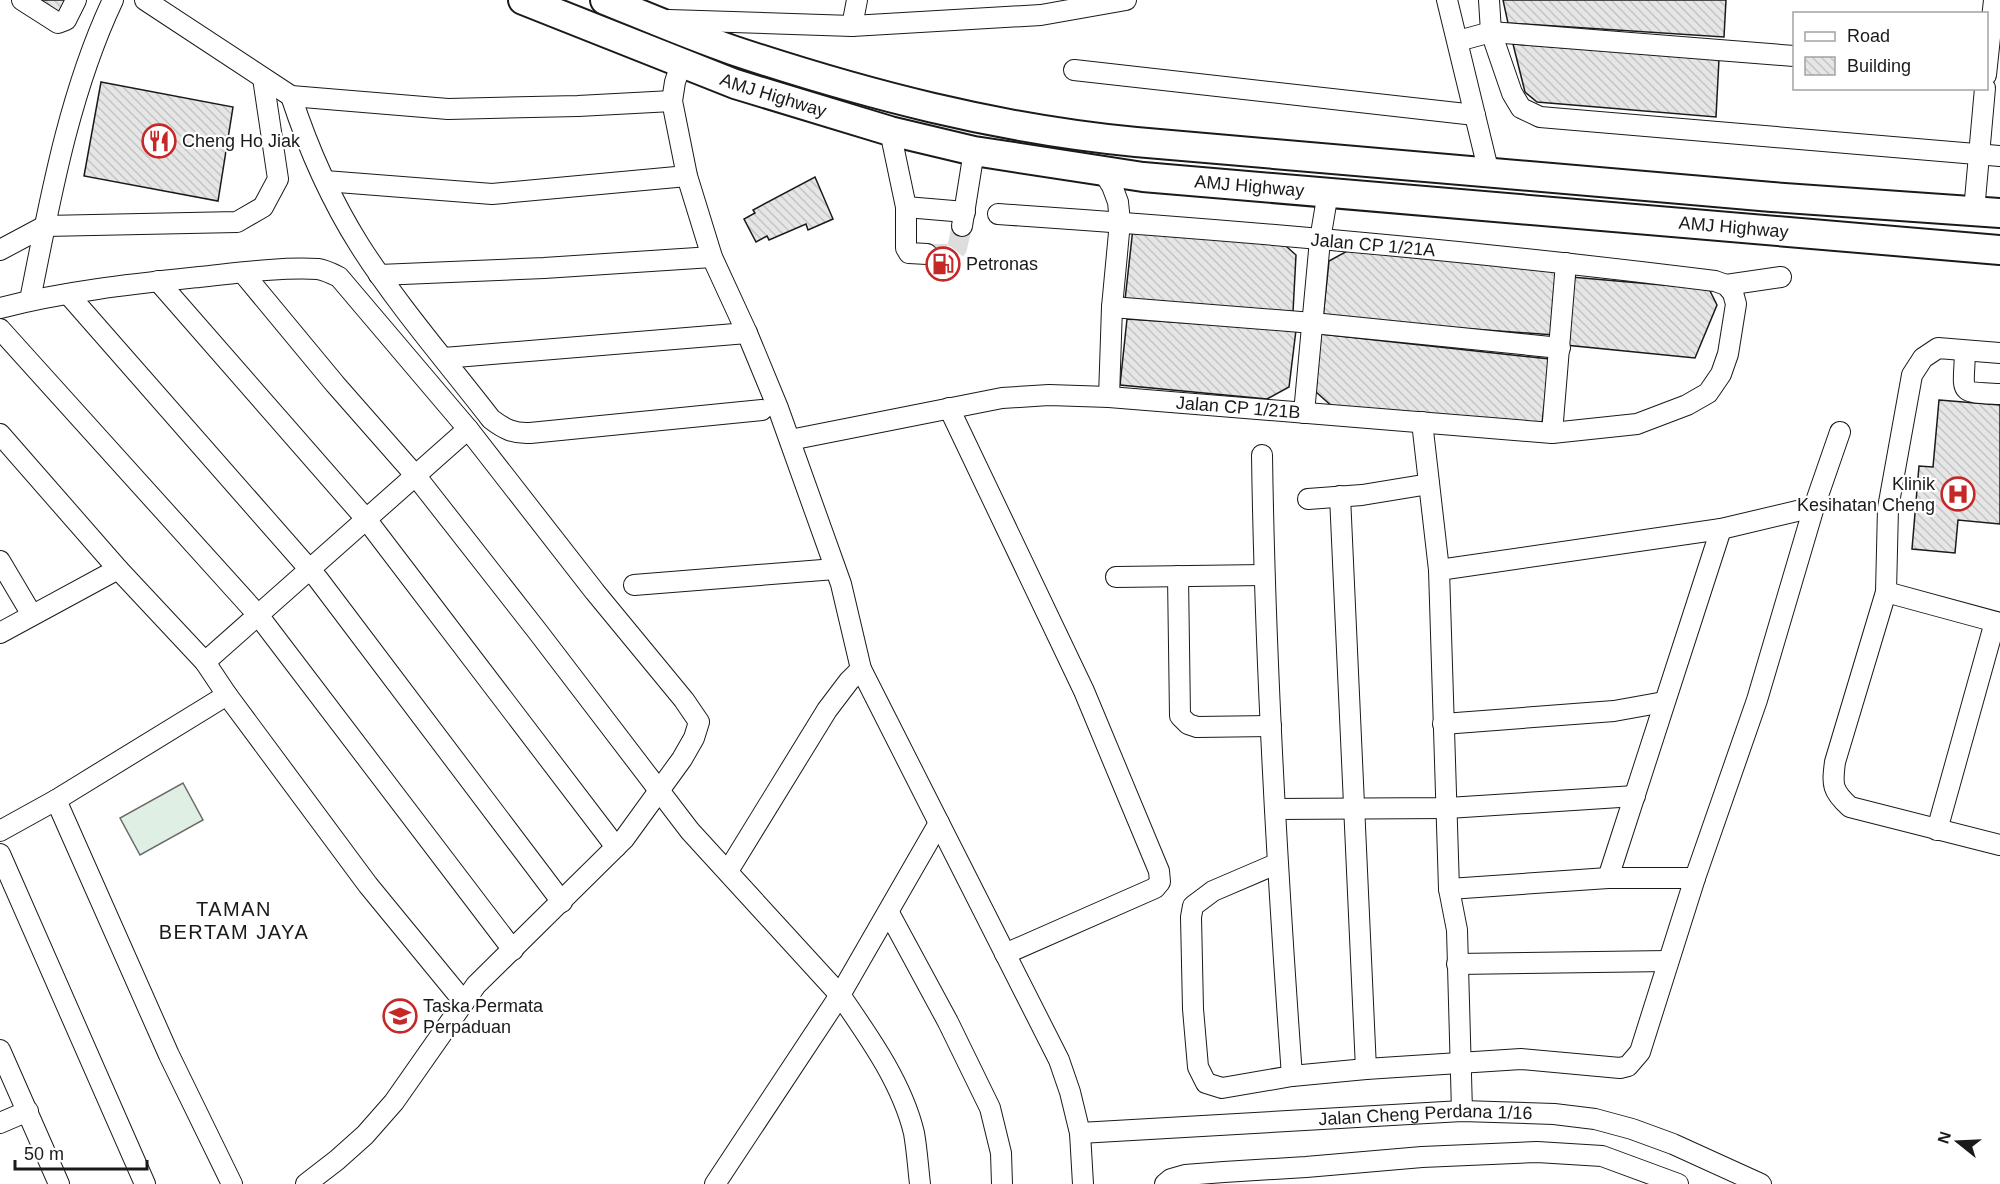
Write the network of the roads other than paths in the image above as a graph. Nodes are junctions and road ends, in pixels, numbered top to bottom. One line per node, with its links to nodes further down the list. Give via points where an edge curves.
1 (22, 0): 2 (street, via 58,23 66,20)
2 (76, 0)
3 (113, 0): 38 (street, via 83,73)
4 (145, 0): 20 (street)
5 (523, 0): 18 (highway, AMJ Highway)
6 (605, 0): 12 (highway, AMJ Highway)
7 (857, 0): 13 (street)
8 (1126, 0): 13 (street, via 1041,15)
9 (1447, 0): 15 (street)
10 (1489, 0): 14 (street)
11 (1994, 0): 17 (street)
12 (652, 19): 13 (street); 30 (highway, AMJ Highway, via 851,87 1000,123 1104,139)
13 (852, 26)
14 (1491, 32): 15 (street); 16 (street); 27 (street, via 1512,93 1521,108 1540,117)
15 (1458, 41): 24 (street)
16 (1793, 56)
17 (1988, 62)
18 (681, 63): 23 (street); 25 (highway, AMJ Highway)
19 (1074, 70): 24 (street)
20 (263, 78): 22 (street); 38 (street, via 278,179 263,207 237,222)
21 (1985, 90): 27 (street)
22 (291, 96): 23 (street, via 448,108); 32 (street)
23 (672, 101): 31 (street)
24 (1475, 115): 30 (street)
25 (890, 131): 26 (highway, AMJ Highway); 34 (street)
26 (974, 151): 29 (highway, AMJ Highway); 34 (street, via 963,219)
27 (1978, 154): 28 (street); 35 (street)
28 (2000, 156)
29 (1102, 170): 33 (highway, AMJ Highway); 37 (street, via 1118,202)
30 (1489, 173): 35 (highway, AMJ Highway)
31 (687, 176): 32 (street, via 492,194); 43 (street)
32 (325, 181): 46 (street)
33 (1328, 192): 39 (street); 41 (highway, AMJ Highway)
34 (906, 207): 42 (street, via 906,248 909,253)
35 (1987, 212)
36 (998, 214): 37 (street, Jalan CP 1/21A)
37 (1119, 222): 39 (street, Jalan CP 1/21A); 52 (street)
38 (45, 226): 40 (street); 51 (street)
39 (1320, 240): 44 (street, Jalan CP 1/21A); 54 (street)
40 (0, 250)
41 (2000, 250)
42 (927, 254)
43 (712, 258): 46 (street); 56 (street)
44 (1566, 263): 49 (street, Jalan CP 1/21A); 57 (street)
45 (243, 273): 48 (street); 67 (street, via 320,269 339,277); 73 (street)
46 (379, 275): 60 (street)
47 (1781, 277): 49 (street)
48 (158, 281): 50 (street); 78 (street)
49 (1726, 285): 69 (street, Jalan CP 1/21B, via 1736,304 1728,354 1708,393 1637,424)
50 (68, 294): 51 (street); 82 (street)
51 (30, 300): 53 (street)
52 (1112, 307): 54 (street); 62 (street)
53 (0, 308)
54 (1313, 323): 57 (street); 65 (street)
55 (0, 329): 91 (street)
56 (747, 333): 60 (street); 70 (street)
57 (1560, 348): 69 (street)
58 (1965, 351): 59 (street); 61 (street, via 1966,391); 89 (street, via 1938,348 1923,358 1912,375 1888,508)
59 (2000, 353)
60 (444, 358): 64 (street, via 490,419 517,434)
61 (2000, 394)
62 (1109, 397): 63 (street, Jalan CP 1/21B, via 1002,398); 65 (street, Jalan CP 1/21B)
63 (950, 408): 70 (street, Jalan CP 1/21B); 120 (street, via 1084,691 1159,871 1160,882 1155,888)
64 (762, 410)
65 (1304, 413): 66 (street, Jalan CP 1/21B)
66 (1422, 422): 69 (street, Jalan CP 1/21B); 74 (street)
67 (468, 429): 73 (street); 100 (street, via 699,722 694,738)
68 (1840, 432): 77 (street)
69 (1552, 433)
70 (790, 440): 83 (street)
71 (3, 445): 81 (street)
72 (1262, 455): 85 (street)
73 (416, 475): 78 (street); 100 (street)
74 (1429, 484): 75 (street); 84 (street)
75 (1340, 496): 76 (street); 103 (street)
76 (1308, 499)
77 (1814, 507): 79 (street); 115 (street, via 1757,700)
78 (366, 519): 82 (street); 110 (street)
79 (1721, 529): 84 (street); 97 (street)
80 (0, 561): 90 (street)
81 (118, 568): 90 (street); 94 (street)
82 (309, 569): 91 (street); 117 (street)
83 (835, 569): 88 (street); 95 (street)
84 (1439, 570): 98 (street)
85 (1264, 575): 86 (street); 99 (street)
86 (1178, 576): 87 (street); 99 (street, via 1180,716 1197,727)
87 (1116, 577)
88 (634, 585)
89 (1886, 592): 92 (street); 107 (street, via 1832,781 1836,795 1850,807)
90 (32, 615): 93 (street)
91 (258, 615): 94 (street); 119 (street)
92 (1997, 622): 107 (street)
93 (0, 633)
94 (205, 662): 96 (street)
95 (861, 669): 106 (street); 113 (street, via 827,710)
96 (227, 695): 102 (street); 124 (street, via 368,885)
97 (1664, 702): 98 (street, via 1614,711); 101 (street)
98 (1443, 724): 104 (street)
99 (1271, 726): 105 (street)
100 (659, 792): 110 (street); 113 (street)
101 (1635, 796): 104 (street); 114 (street)
102 (56, 800): 108 (street); 137 (street, via 169,1055)
103 (1354, 808): 104 (street); 105 (street); 127 (street)
104 (1448, 808): 116 (street)
105 (1275, 809): 112 (street)
106 (939, 823): 118 (street); 120 (street)
107 (1937, 830): 109 (street)
108 (0, 831)
109 (2000, 845)
110 (616, 847): 117 (street)
111 (0, 854): 136 (street)
112 (1276, 864): 128 (street); 128 (street, via 1213,891 1193,906 1193,1010 1198,1067 1206,1083 1222,1088)
113 (728, 871): 123 (street)
114 (1608, 878): 115 (street); 116 (street)
115 (1695, 878): 121 (street)
116 (1449, 890): 122 (street, via 1457,930)
117 (562, 902): 119 (street)
118 (889, 914): 123 (street); 141 (street, via 990,1108 1001,1153)
119 (513, 950): 124 (street)
120 (1005, 954): 132 (street, via 1059,1060)
121 (1668, 961): 122 (street); 126 (street, via 1640,1052 1628,1066 1611,1068 1521,1059)
122 (1458, 964): 126 (street)
123 (840, 995): 139 (street); 140 (street, via 898,1088 914,1133)
124 (464, 1002): 138 (street, via 394,1102 358,1141)
125 (0, 1050): 129 (street)
126 (1461, 1062): 127 (street); 130 (street)
127 (1365, 1069): 128 (street)
128 (1292, 1076)
129 (28, 1111): 131 (street); 135 (street)
130 (1462, 1111): 132 (street, Jalan Cheng Perdana 1/16); 145 (street, Jalan Cheng Perdana 1/16, via 1594,1119 1673,1144)
131 (0, 1123)
132 (1080, 1133): 142 (street)
133 (1306, 1176): 134 (street); 144 (street, via 1422,1157 1537,1152 1602,1156)
134 (1224, 1178): 143 (street, via 1185,1175)
135 (59, 1184)
136 (145, 1184)
137 (232, 1184)
138 (306, 1184)
139 (715, 1184)
140 (920, 1184)
141 (1002, 1184)
142 (1083, 1184)
143 (1165, 1184)
144 (1678, 1184)
145 (1761, 1184)

